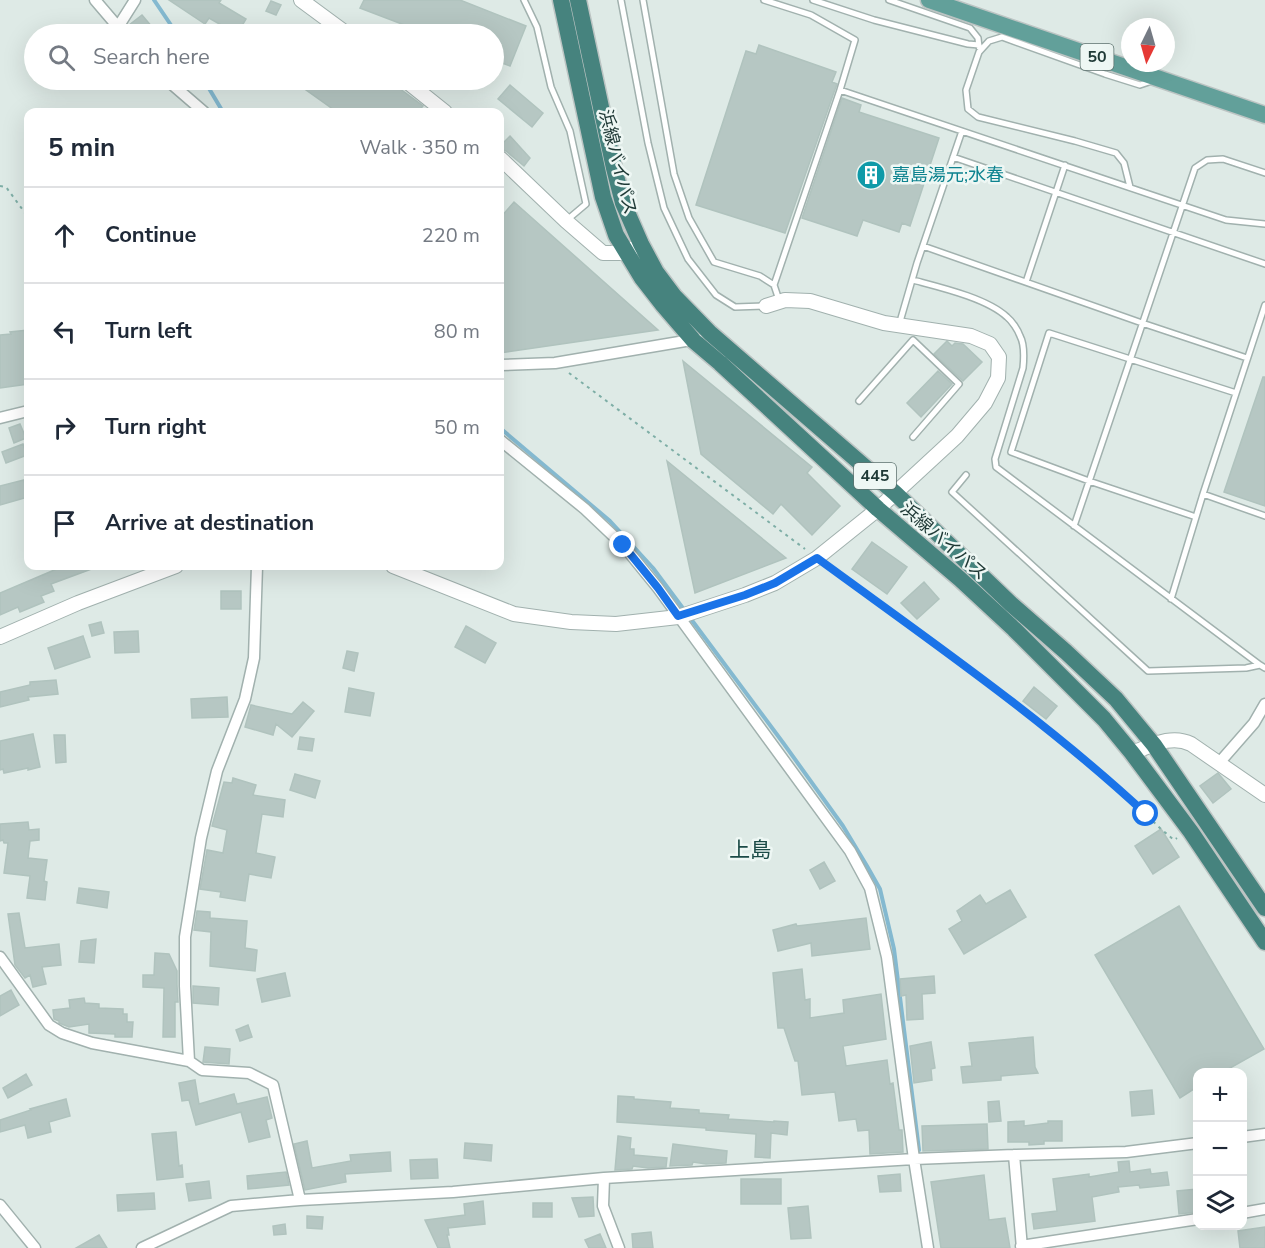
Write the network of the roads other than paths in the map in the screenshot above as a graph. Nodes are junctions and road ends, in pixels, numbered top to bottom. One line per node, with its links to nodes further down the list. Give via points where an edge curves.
1 (95, 0): 13 (street)
2 (135, 0): 14 (street)
3 (301, 0): 15 (street)
4 (524, 0): 32 (lane, via 537,27 551,87 570,131 586,204)
5 (561, 0): 37 (highway, 浜線バイパス / 445, via 603,197)
6 (578, 0): 35 (highway, 浜線バイパス / 445, via 623,203)
7 (621, 0): 42 (lane, via 664,208 688,259 716,295 735,307)
8 (643, 0): 41 (lane, via 674,174 689,218 714,262 760,276)
9 (764, 0): 20 (lane, via 811,15 855,40)
10 (813, 0): 16 (lane)
11 (889, 0): 16 (lane, via 970,28 978,38)
12 (928, 0): 17 (main road, 50)
13 (115, 24)
14 (124, 24)
15 (333, 24)
16 (979, 48): 17 (lane, via 1002,38 1140,85); 29 (lane, via 966,90 968,109 978,117 1116,153 1124,163)
17 (1159, 79): 23 (main road, 50)
18 (179, 90): 21 (street)
19 (418, 90): 22 (street)
20 (840, 90): 24 (lane); 41 (lane)
21 (199, 108)
22 (440, 108)
23 (1265, 115)
24 (962, 131): 25 (lane); 27 (lane)
25 (953, 157): 30 (lane); 36 (lane)
26 (504, 162): 32 (street)
27 (1065, 165): 29 (lane); 30 (lane)
28 (1265, 173): 31 (lane, via 1223,159 1207,160 1195,168)
29 (1130, 187): 31 (lane)
30 (1056, 193): 34 (lane); 40 (lane)
31 (1182, 205): 33 (lane, via 1226,220); 34 (lane)
32 (566, 222): 37 (street, via 603,253)
33 (1265, 224)
34 (1173, 233): 38 (lane); 44 (lane)
35 (641, 244): 37 (street); 46 (highway, 浜線バイパス / 445, via 674,296)
36 (923, 246): 39 (lane); 40 (lane)
37 (626, 253): 48 (highway, 浜線バイパス / 445)
38 (1265, 264)
39 (913, 280): 45 (lane); 65 (lane, via 988,304 1008,317 1022,337 1023,368 994,459 996,467)
40 (1026, 282): 44 (lane)
41 (774, 285): 42 (lane)
42 (773, 304): 45 (street, via 785,300 810,302)
43 (1265, 305): 50 (lane)
44 (1142, 323): 49 (lane); 50 (lane)
45 (899, 326): 47 (street)
46 (710, 333): 48 (street); 60 (highway, 浜線バイパス / 445)
47 (914, 334): 53 (lane); 56 (lane, via 959,384); 60 (street, via 972,336 990,344 999,357 998,378 985,403 957,436)
48 (694, 341): 51 (street, via 555,363); 62 (highway, 浜線バイパス / 445)
49 (1130, 358): 52 (lane); 59 (lane); 59 (lane, via 1049,333 1011,452)
50 (1247, 358): 52 (lane)
51 (504, 365)
52 (1236, 393): 61 (lane)
53 (858, 401)
54 (24, 412): 55 (street)
55 (0, 418)
56 (913, 437)
57 (504, 443): 70 (street, via 623,545)
58 (966, 475): 72 (lane, via 952,492 1148,670)
59 (1089, 481): 64 (lane); 65 (lane)
60 (895, 494): 62 (street); 74 (highway, 浜線バイパス / 445, via 1116,699)
61 (1203, 494): 63 (lane); 64 (lane)
62 (878, 509): 70 (street, via 817,558 775,583); 75 (highway, 浜線バイパス / 445, via 1014,629 1104,719)
63 (1265, 516)
64 (1196, 517): 69 (lane)
65 (1074, 526): 69 (lane)
66 (165, 570): 71 (street)
67 (257, 570): 81 (street, via 254,658 245,699 217,771 184,937)
68 (403, 570): 70 (street, via 514,614 616,624)
69 (1171, 599): 72 (lane)
70 (678, 616): 86 (street, via 850,851 870,888 887,957)
71 (0, 637)
72 (1263, 666)
73 (1265, 704): 76 (street, via 1254,723)
74 (1154, 745): 75 (street); 76 (street, via 1164,740 1183,740); 78 (highway, 浜線バイパス / 445)
75 (1132, 753): 79 (highway, 浜線バイパス / 445)
76 (1219, 763): 77 (street)
77 (1265, 795)
78 (1265, 908)
79 (1265, 942)
80 (0, 957): 81 (street, via 49,1025 62,1033 92,1043)
81 (189, 1061): 88 (street, via 202,1070 249,1073 273,1085)
82 (1265, 1134): 83 (street)
83 (1247, 1136)
84 (1193, 1144): 85 (street, via 1126,1152)
85 (1014, 1155): 86 (street); 93 (street)
86 (914, 1159): 87 (street); 97 (street)
87 (603, 1178): 88 (street, via 453,1192); 96 (street, via 603,1206)
88 (300, 1200): 95 (street, via 231,1206)
89 (0, 1205): 94 (street)
90 (1265, 1209): 91 (street)
91 (1247, 1212)
92 (1193, 1221): 93 (street)
93 (1021, 1247)
94 (35, 1248)
95 (142, 1248)
96 (619, 1248)
97 (928, 1248)

